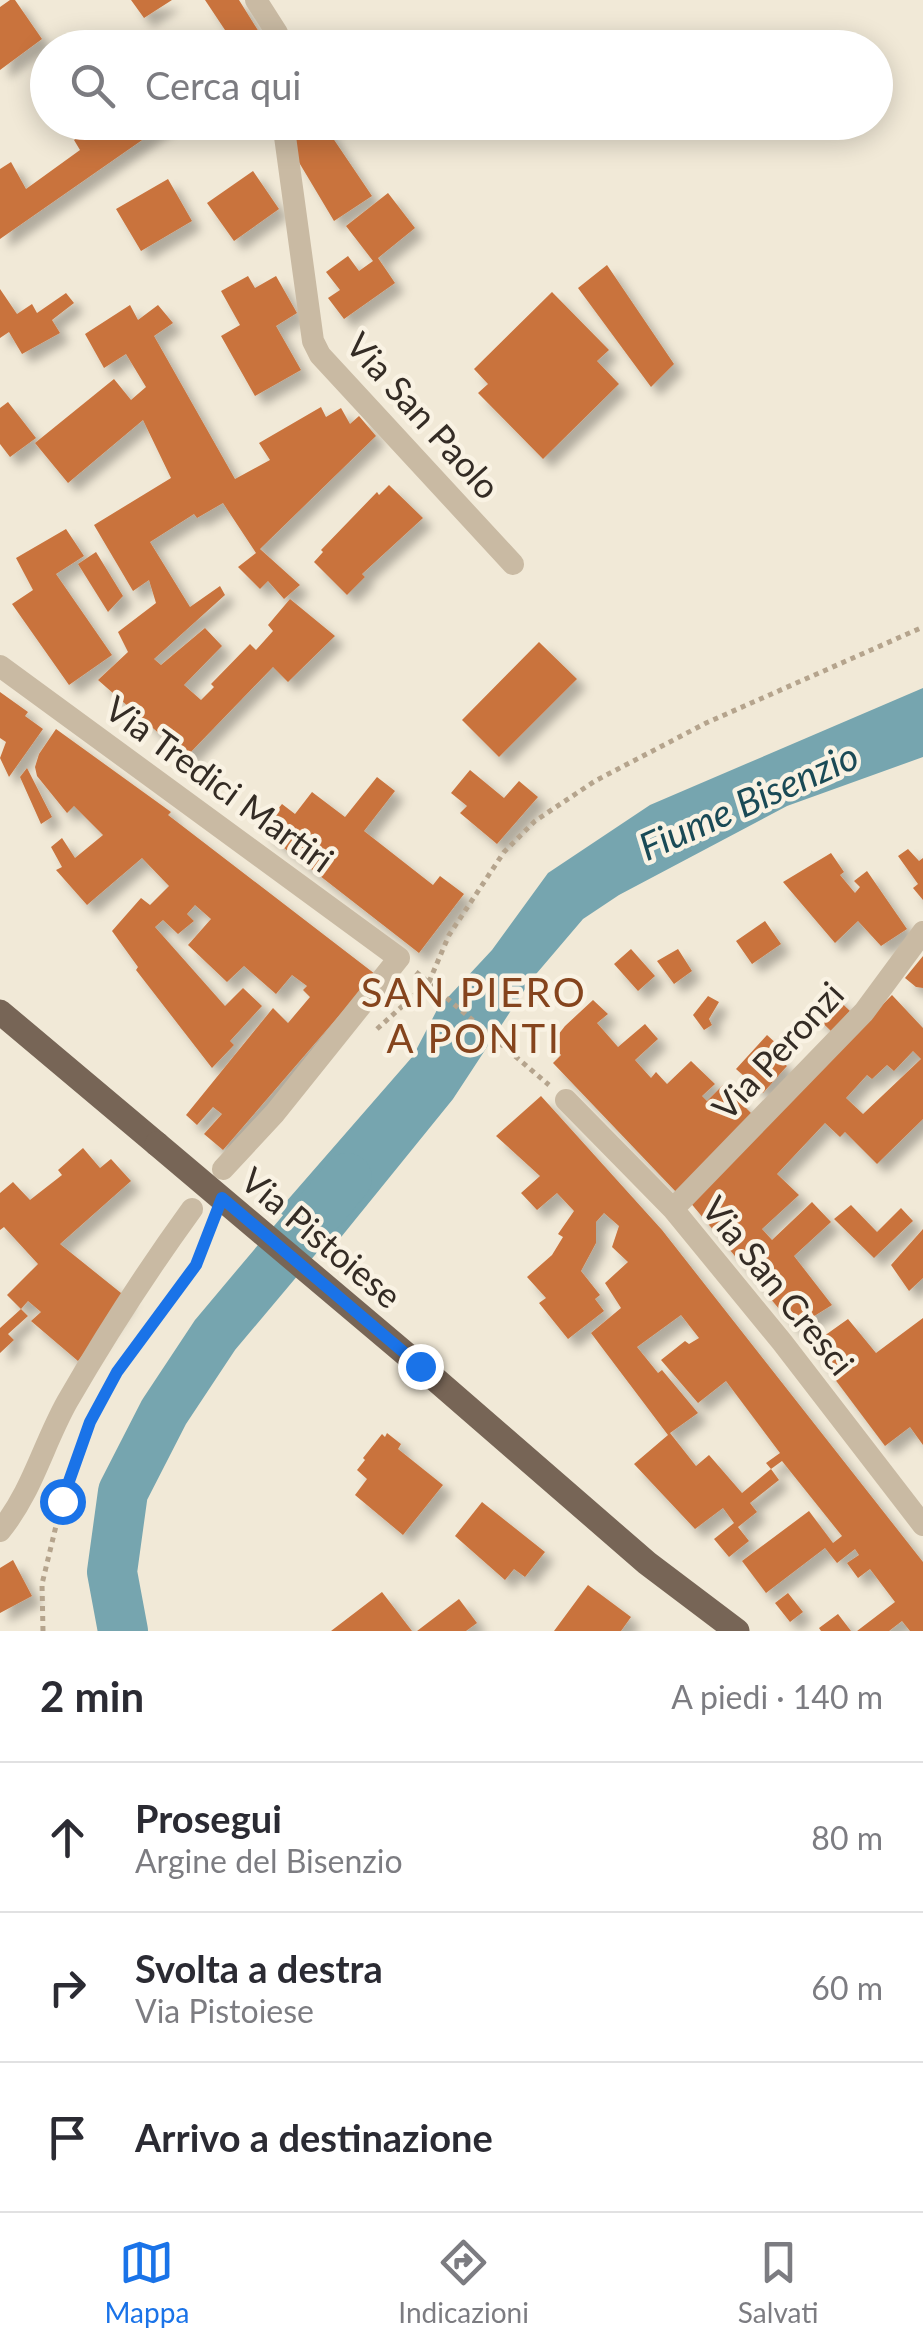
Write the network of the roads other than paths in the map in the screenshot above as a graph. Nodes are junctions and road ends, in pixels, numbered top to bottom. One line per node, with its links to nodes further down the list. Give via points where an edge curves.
1 (256, 0): 2 (street)
2 (275, 30)
3 (285, 140): 4 (street, Via San Paolo, via 320,356)
4 (513, 564)
5 (0, 666): 9 (street, Via Tredici Martiri, via 408,965)
6 (923, 932): 11 (street, Via Peronzi, via 864,1012)
7 (0, 1012): 14 (main road, Via Pistoiese, bridge, via 647,1563)
8 (566, 1100): 11 (street, Via San Cresci)
9 (223, 1168)
10 (192, 1209): 13 (street, via 65,1406 30,1487)
11 (673, 1209): 12 (street, Via San Cresci)
12 (923, 1525)
13 (0, 1531)
14 (737, 1631)

